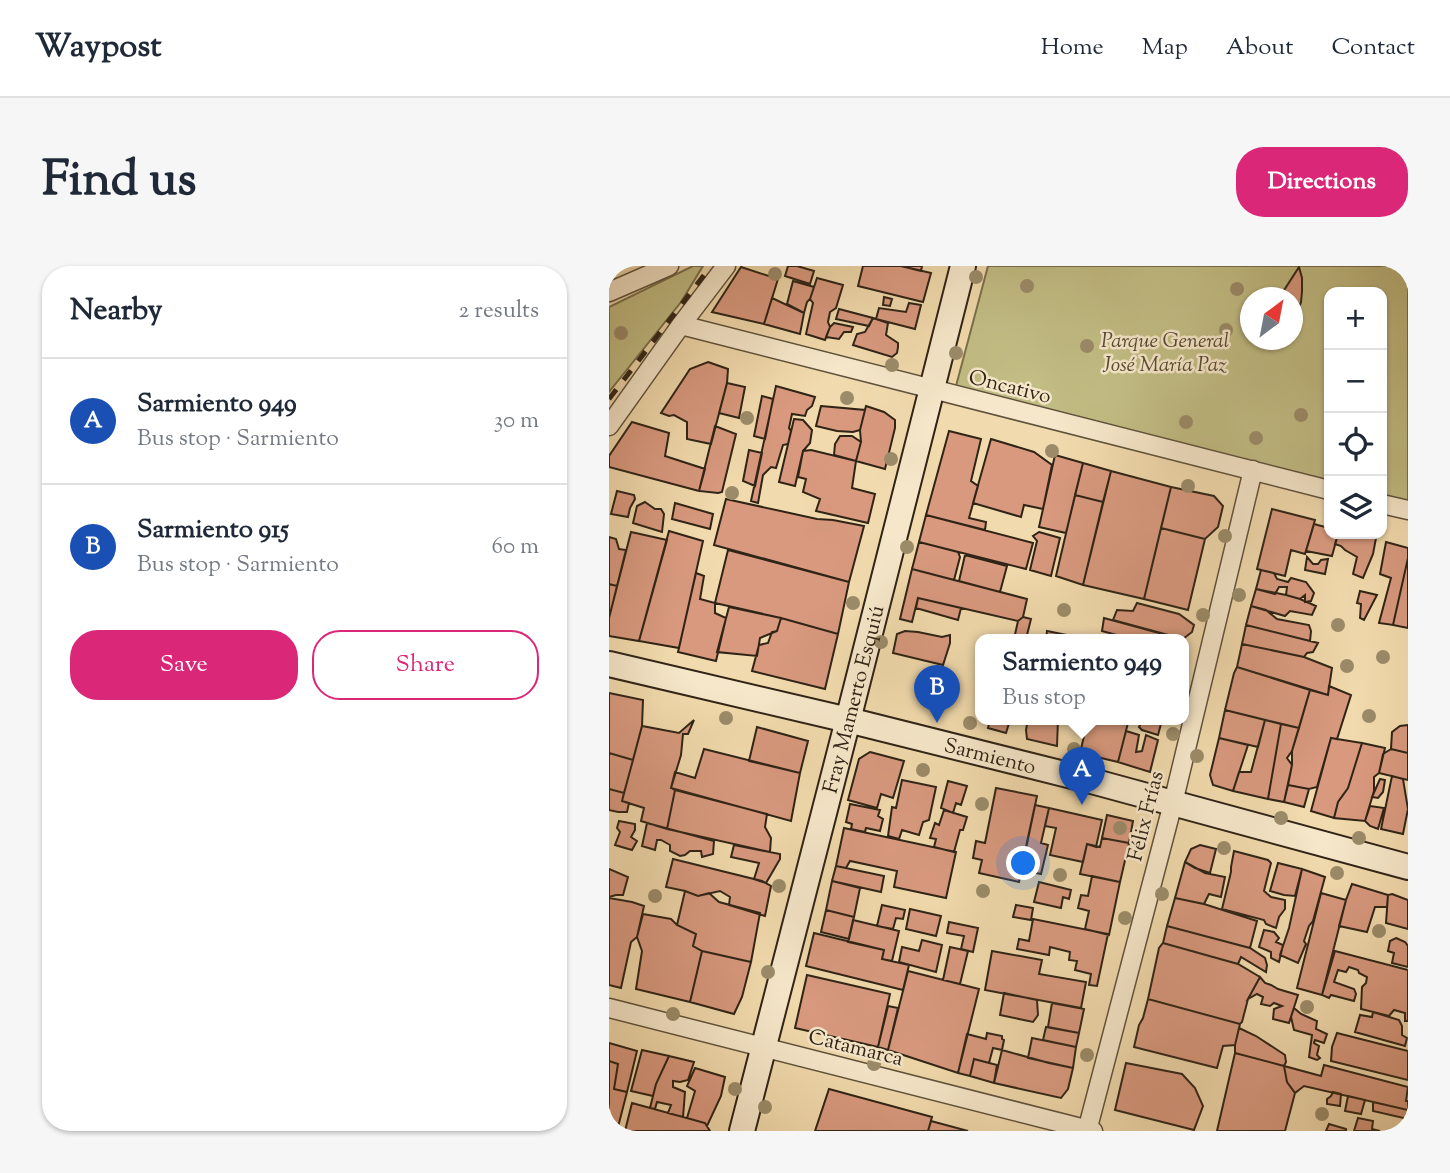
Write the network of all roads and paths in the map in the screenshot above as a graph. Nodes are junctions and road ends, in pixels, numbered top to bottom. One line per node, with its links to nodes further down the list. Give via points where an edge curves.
1 (669, 266): 4 (street)
2 (726, 266): 5 (street)
3 (963, 266): 6 (street, Fray Mamerto Esquiú)
4 (609, 292)
5 (681, 325): 6 (street, Oncativo); 7 (street)
6 (932, 390): 8 (street, Oncativo); 13 (street, Fray Mamerto Esquiú)
7 (609, 426)
8 (1253, 470): 9 (street, Oncativo); 14 (street, Félix Frías)
9 (1324, 489)
10 (1387, 505): 11 (street)
11 (1408, 510)
12 (609, 664): 13 (street, Sarmiento)
13 (848, 720): 14 (street, Sarmiento); 17 (street, Fray Mamerto Esquiú)
14 (1173, 803): 15 (street, Sarmiento); 19 (street, Félix Frías)
15 (1408, 867)
16 (609, 1007): 17 (street, Catamarca)
17 (764, 1047): 18 (street, Fray Mamerto Esquiú); 19 (street, Catamarca)
18 (742, 1131)
19 (1089, 1131)

